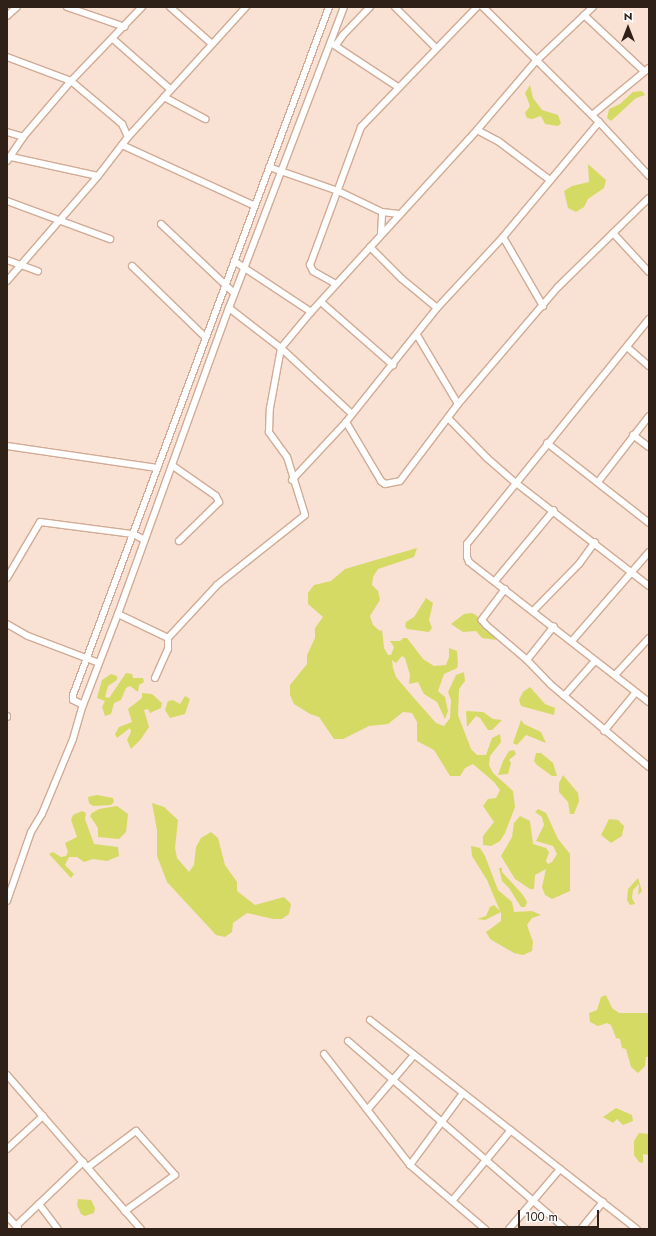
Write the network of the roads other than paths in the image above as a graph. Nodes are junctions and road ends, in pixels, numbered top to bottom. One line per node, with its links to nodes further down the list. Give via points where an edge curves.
1 (17, 7): 14 (street)
2 (67, 7): 15 (street)
3 (142, 7): 15 (street)
4 (170, 7): 17 (street)
5 (246, 7): 17 (street)
6 (329, 7): 36 (street)
7 (344, 7): 18 (street)
8 (370, 7): 18 (street)
9 (395, 7): 19 (street)
10 (478, 7): 19 (street)
11 (482, 7): 21 (street)
12 (593, 7): 13 (street)
13 (584, 15): 21 (street); 22 (street)
14 (7, 16)
15 (125, 27): 16 (street)
16 (114, 40): 23 (street); 25 (street)
17 (212, 44): 25 (street)
18 (334, 44): 24 (street); 37 (street)
19 (436, 48): 24 (street)
20 (7, 57): 23 (street)
21 (536, 61): 27 (street); 30 (street)
22 (647, 70): 27 (street)
23 (71, 81): 32 (street, via 122,124); 33 (street)
24 (398, 87): 41 (street, via 361,127)
25 (171, 90): 26 (street)
26 (164, 97): 28 (street); 32 (street)
27 (592, 115): 29 (street)
28 (205, 119)
29 (599, 122): 39 (street); 40 (street)
30 (477, 130): 40 (street, via 498,141); 46 (street)
31 (7, 132): 33 (street)
32 (128, 136): 34 (street)
33 (23, 137): 35 (street)
34 (122, 145): 38 (street); 44 (street)
35 (9, 159): 38 (street)
36 (269, 167): 37 (street); 44 (street)
37 (282, 171): 41 (street); 58 (street)
38 (98, 176): 47 (street)
39 (649, 176)
40 (550, 180): 51 (street)
41 (338, 191): 45 (street); 62 (street, via 310,265 313,271)
42 (649, 198): 49 (street)
43 (7, 201): 47 (street)
44 (254, 205): 55 (street)
45 (382, 212): 46 (street); 50 (street)
46 (399, 214): 50 (street)
47 (58, 220): 52 (street); 56 (street)
48 (161, 224): 63 (street)
49 (613, 233): 60 (street); 66 (street)
50 (381, 234): 53 (street)
51 (503, 237): 66 (street); 68 (street)
52 (110, 239)
53 (370, 247): 62 (street); 68 (street, via 402,279)
54 (7, 260): 56 (street)
55 (234, 261): 58 (street); 63 (street)
56 (21, 264): 59 (street); 61 (street)
57 (132, 266): 72 (street)
58 (245, 267): 64 (street); 69 (street)
59 (38, 270)
60 (649, 272)
61 (7, 281)
62 (336, 284): 65 (street)
63 (225, 285): 64 (street); 72 (street)
64 (234, 293): 67 (street)
65 (321, 302): 69 (street); 75 (street)
66 (543, 306): 77 (street)
67 (228, 308): 74 (street); 86 (street)
68 (437, 308): 71 (street)
69 (310, 312): 74 (street)
70 (649, 319): 73 (street)
71 (417, 335): 75 (street); 77 (street)
72 (205, 337): 87 (street)
73 (627, 347): 76 (street); 83 (street)
74 (281, 348): 78 (street); 88 (street, via 270,408 269,432 286,458)
75 (393, 365): 78 (street)
76 (649, 366)
77 (458, 404): 80 (street)
78 (351, 413): 81 (street)
79 (649, 416): 82 (street)
80 (449, 418): 81 (street, via 400,481 385,484); 90 (street, via 487,458)
81 (346, 422): 88 (street)
82 (633, 435): 85 (street); 89 (street)
83 (547, 443): 89 (street); 90 (street)
84 (7, 446): 87 (street)
85 (649, 447)
86 (173, 466): 92 (street); 97 (street, via 216,496 219,502)
87 (157, 468): 91 (street)
88 (292, 480): 109 (street, via 305,515 217,585)
89 (598, 482): 94 (street)
90 (516, 483): 93 (street); 102 (street, via 467,544 467,557 470,562)
91 (147, 497): 92 (street); 95 (street)
92 (158, 501): 96 (street)
93 (554, 510): 98 (street); 102 (street)
94 (649, 523)
95 (133, 534): 96 (street); 101 (street, via 40,522); 112 (street)
96 (144, 539): 106 (street)
97 (179, 541)
98 (595, 542): 100 (street); 105 (street, via 579,564)
99 (649, 552): 100 (street)
100 (632, 573): 103 (street); 111 (street)
101 (7, 578)
102 (495, 581): 104 (street)
103 (649, 586)
104 (505, 589): 105 (street); 113 (street, via 482,620)
105 (534, 610): 108 (street)
106 (118, 614): 109 (street); 115 (street)
107 (7, 624): 112 (street, via 28,636)
108 (554, 626): 111 (street); 113 (street)
109 (168, 638): 119 (street, via 168,649)
110 (649, 638): 117 (street)
111 (572, 641): 114 (street)
112 (86, 658): 115 (street); 116 (street)
113 (527, 660): 121 (street)
114 (595, 661): 117 (street); 121 (street)
115 (99, 663): 118 (street)
116 (81, 672): 118 (street); 123 (street, via 72,698)
117 (615, 675): 120 (street)
118 (93, 677): 123 (street)
119 (155, 678)
120 (636, 692): 122 (street); 124 (street)
121 (564, 696): 124 (street)
122 (649, 702)
123 (82, 705): 126 (street, via 73,740 42,814 31,832)
124 (604, 731): 125 (street)
125 (648, 763)
126 (7, 901)
127 (370, 1020): 130 (street)
128 (348, 1040): 132 (street)
129 (324, 1054): 134 (street)
130 (414, 1055): 132 (street); 133 (street)
131 (7, 1075): 135 (street)
132 (393, 1080): 134 (street); 136 (street)
133 (463, 1093): 136 (street); 137 (street)
134 (368, 1109): 141 (street)
135 (43, 1116): 138 (street); 140 (street)
136 (442, 1122): 139 (street); 141 (street)
137 (511, 1130): 139 (street); 142 (street)
138 (7, 1149)
139 (486, 1160): 143 (street); 144 (street)
140 (85, 1164): 146 (street); 147 (street); 147 (street, via 136,1131 175,1175)
141 (410, 1165): 143 (street)
142 (560, 1168): 144 (street); 145 (street)
143 (452, 1201): 152 (street)
144 (533, 1201): 153 (street); 154 (street)
145 (603, 1202): 155 (street); 156 (street)
146 (40, 1204): 149 (street); 150 (street)
147 (125, 1211): 151 (street)
148 (7, 1216): 149 (street)
149 (17, 1227)
150 (58, 1229)
151 (141, 1229)
152 (485, 1229)
153 (509, 1229)
154 (566, 1229)
155 (581, 1229)
156 (636, 1229)

